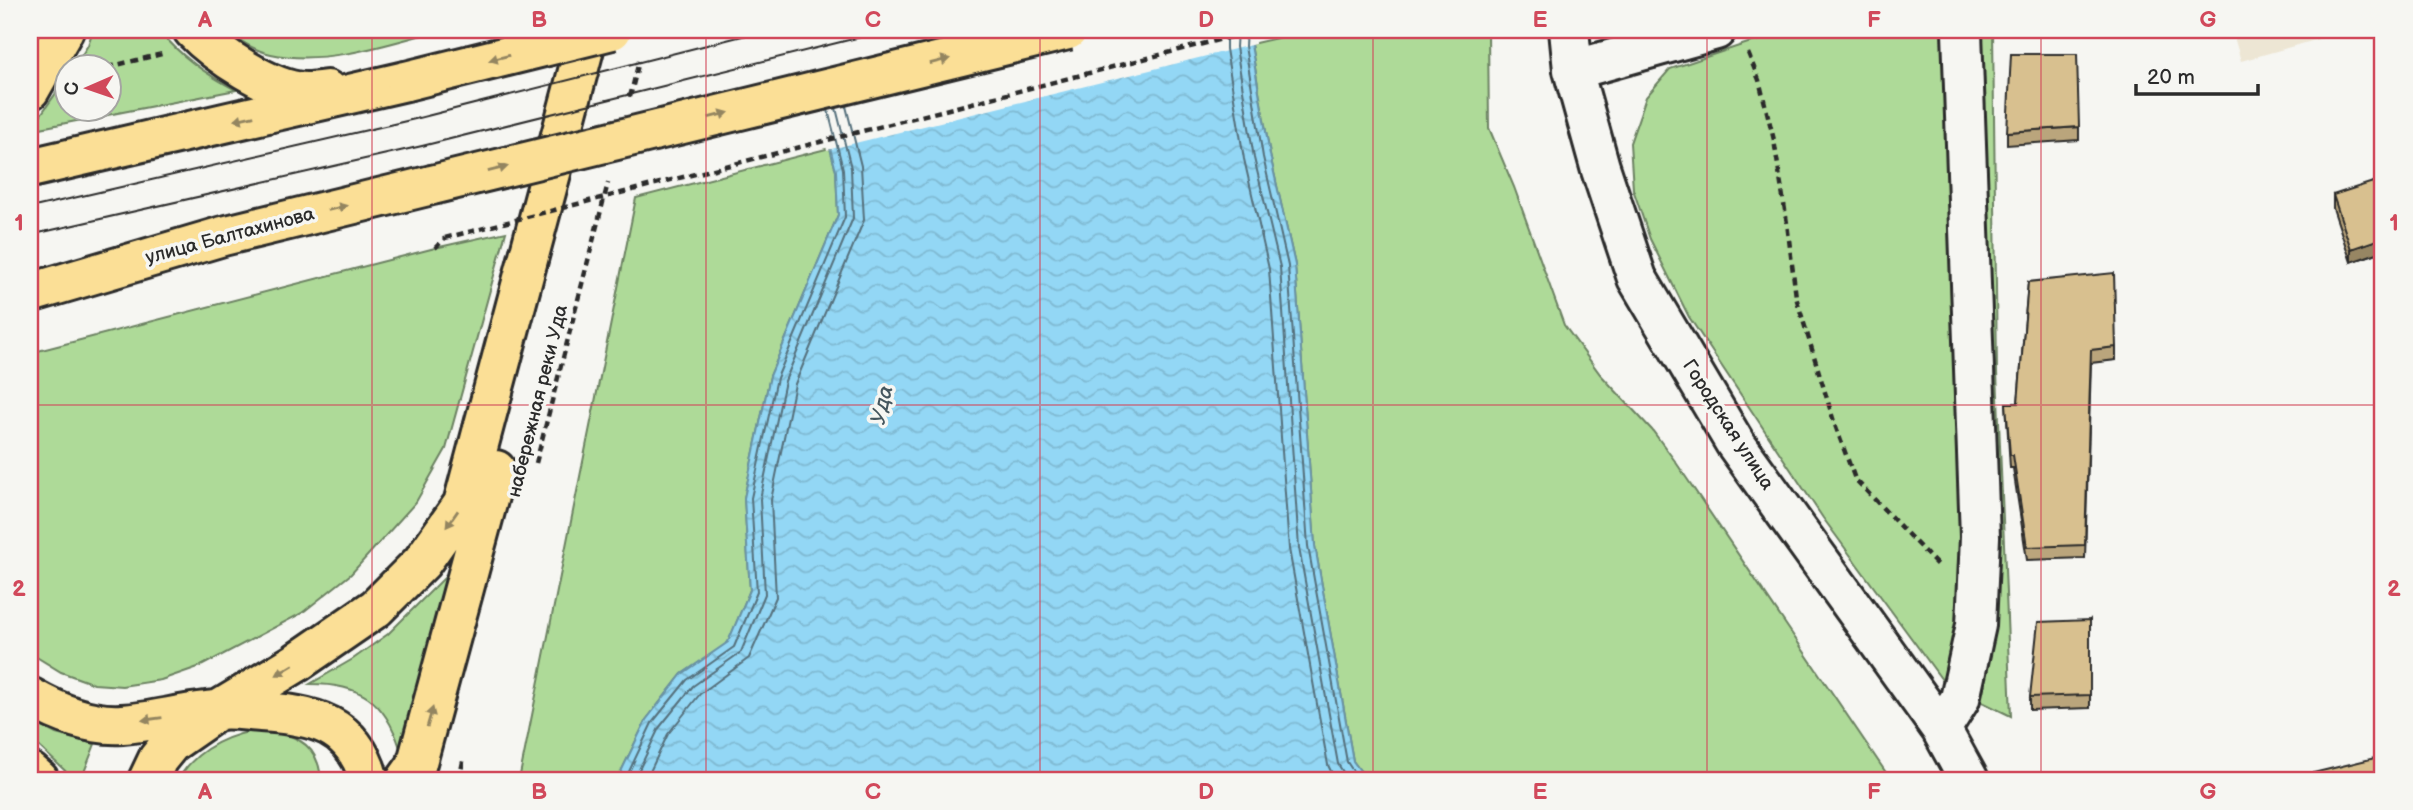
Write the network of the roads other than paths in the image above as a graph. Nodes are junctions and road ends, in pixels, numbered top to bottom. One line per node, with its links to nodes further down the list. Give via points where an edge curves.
1 (64, 30): 11 (main road)
2 (589, 30): 17 (main road, one-way to 17, via 463,504 422,562 376,608)
3 (612, 30): 10 (main road, one-way to 10, bridge); 23 (main road, one-way to 3, via 416,766 469,574)
4 (1068, 30): 13 (main road, улица Балтахинова, one-way to 4, bridge)
5 (1569, 30): 9 (street, Городская улица)
6 (1962, 32): 18 (street, via 1980,537 1976,620 1960,699)
7 (1730, 36): 9 (street)
8 (184, 40): 10 (main road, via 265,80 303,92)
9 (1573, 70): 18 (street, Городская улица, via 1637,278 1735,443)
10 (406, 81): 12 (main road, one-way to 12)
11 (30, 90)
12 (30, 168)
13 (223, 236): 14 (main road); 15 (main road, улица Балтахинова)
14 (30, 268)
15 (30, 293)
16 (30, 696): 17 (main road, one-way to 16, via 120,724 83,719)
17 (220, 709): 21 (main road, via 171,743); 22 (main road, via 318,720 352,744)
18 (1941, 729): 24 (street, Городская улица)
19 (30, 772): 20 (main road)
20 (39, 780)
21 (148, 780)
22 (369, 780)
23 (407, 780)
24 (1969, 780)

